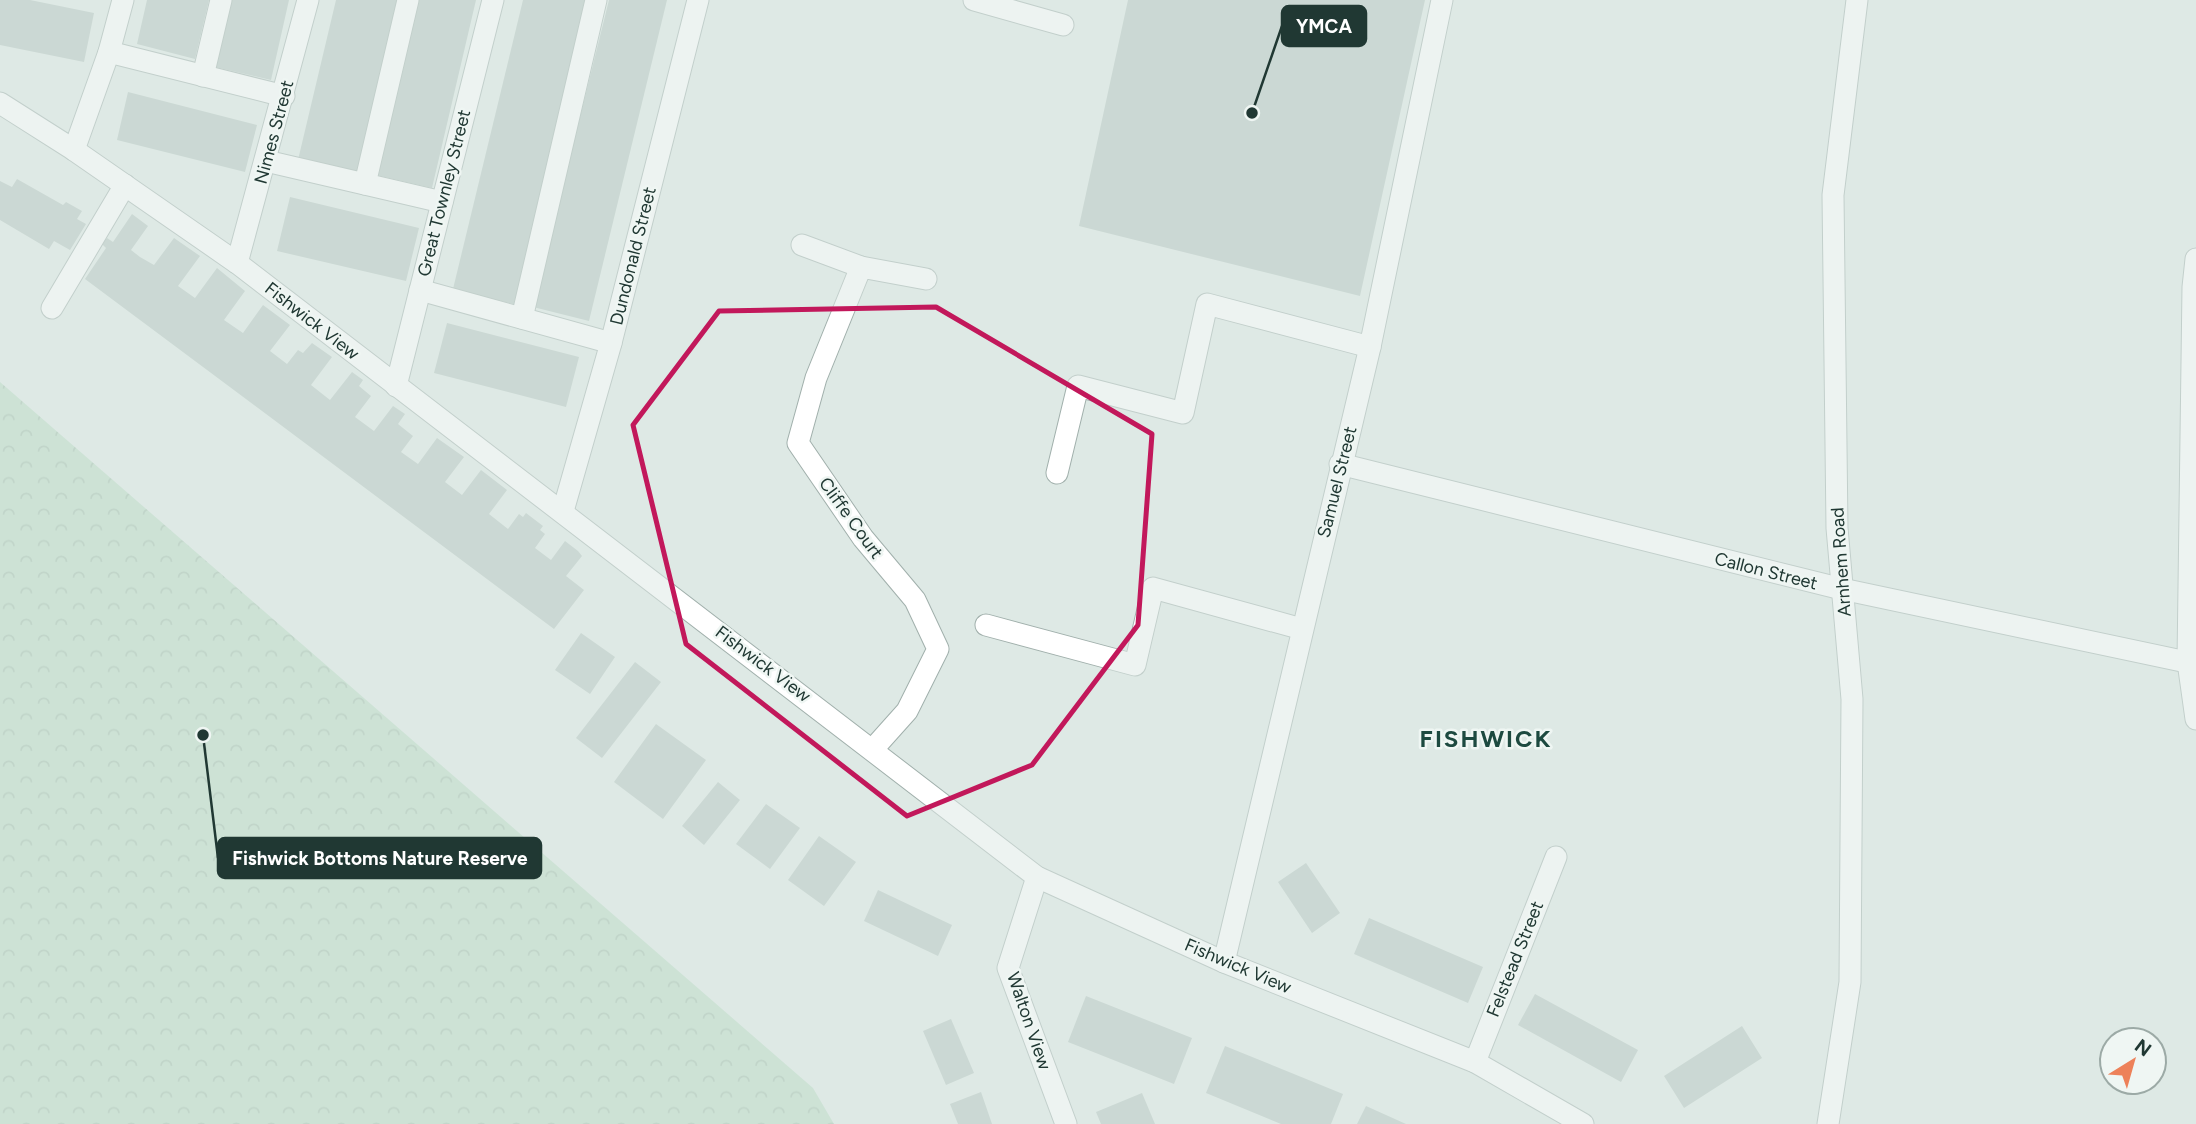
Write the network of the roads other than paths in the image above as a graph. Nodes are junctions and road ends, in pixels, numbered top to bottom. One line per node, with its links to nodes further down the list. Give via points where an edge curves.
1 (220, 0): 13 (street)
2 (308, 0): 14 (street, Nimes Street)
3 (408, 0): 18 (street)
4 (493, 0): 20 (street, Great Townley Street)
5 (596, 0): 29 (street)
6 (698, 0): 30 (street, Dundonald Street)
7 (974, 0): 11 (street)
8 (1442, 0): 31 (street, Samuel Street)
9 (1857, 0): 36 (street, Arnhem Road, via 1833,195 1837,528)
10 (120, 1): 12 (street)
11 (1063, 24)
12 (109, 52): 13 (street); 16 (street)
13 (203, 76): 14 (street)
14 (284, 96): 17 (street, Nimes Street)
15 (0, 103): 16 (street, Fishwick View)
16 (74, 150): 19 (street, Fishwick View)
17 (266, 161): 18 (street); 23 (street, Nimes Street)
18 (365, 184): 20 (street)
19 (125, 186): 23 (street, Fishwick View); 28 (street)
20 (442, 202): 27 (street, Great Townley Street)
21 (802, 246): 24 (street)
22 (2196, 259): 26 (street)
23 (237, 263): 32 (street, Fishwick View)
24 (861, 267): 25 (street); 41 (street, Cliffe Court, via 816,378 798,443 863,538 915,600 938,649 906,711)
25 (926, 279)
26 (2194, 287): 39 (street)
27 (420, 290): 29 (street); 32 (street, Great Townley Street)
28 (51, 308)
29 (522, 318): 30 (street)
30 (611, 343): 35 (street, Dundonald Street)
31 (1370, 347): 33 (street, Samuel Street); 34 (street, via 1207,304 1184,413 1078,386)
32 (396, 386): 35 (street, Fishwick View)
33 (1340, 464): 36 (street, Callon Street); 38 (street, Samuel Street)
34 (1057, 473)
35 (564, 512): 41 (street, Fishwick View)
36 (1842, 589): 39 (street, Callon Street); 48 (street, Arnhem Road, via 1852,699 1850,982)
37 (986, 625): 38 (street, via 1135,665 1153,588)
38 (1302, 629): 44 (street, Samuel Street)
39 (2192, 663): 40 (street)
40 (2196, 719)
41 (873, 749): 43 (street, Fishwick View)
42 (1556, 857): 45 (street, Felstead Street)
43 (1037, 877): 44 (street, Fishwick View); 46 (street, Walton View, via 1008,968)
44 (1224, 962): 45 (street, Fishwick View)
45 (1475, 1062): 47 (street, Fishwick View)
46 (1066, 1124)
47 (1583, 1124)
48 (1828, 1124)

